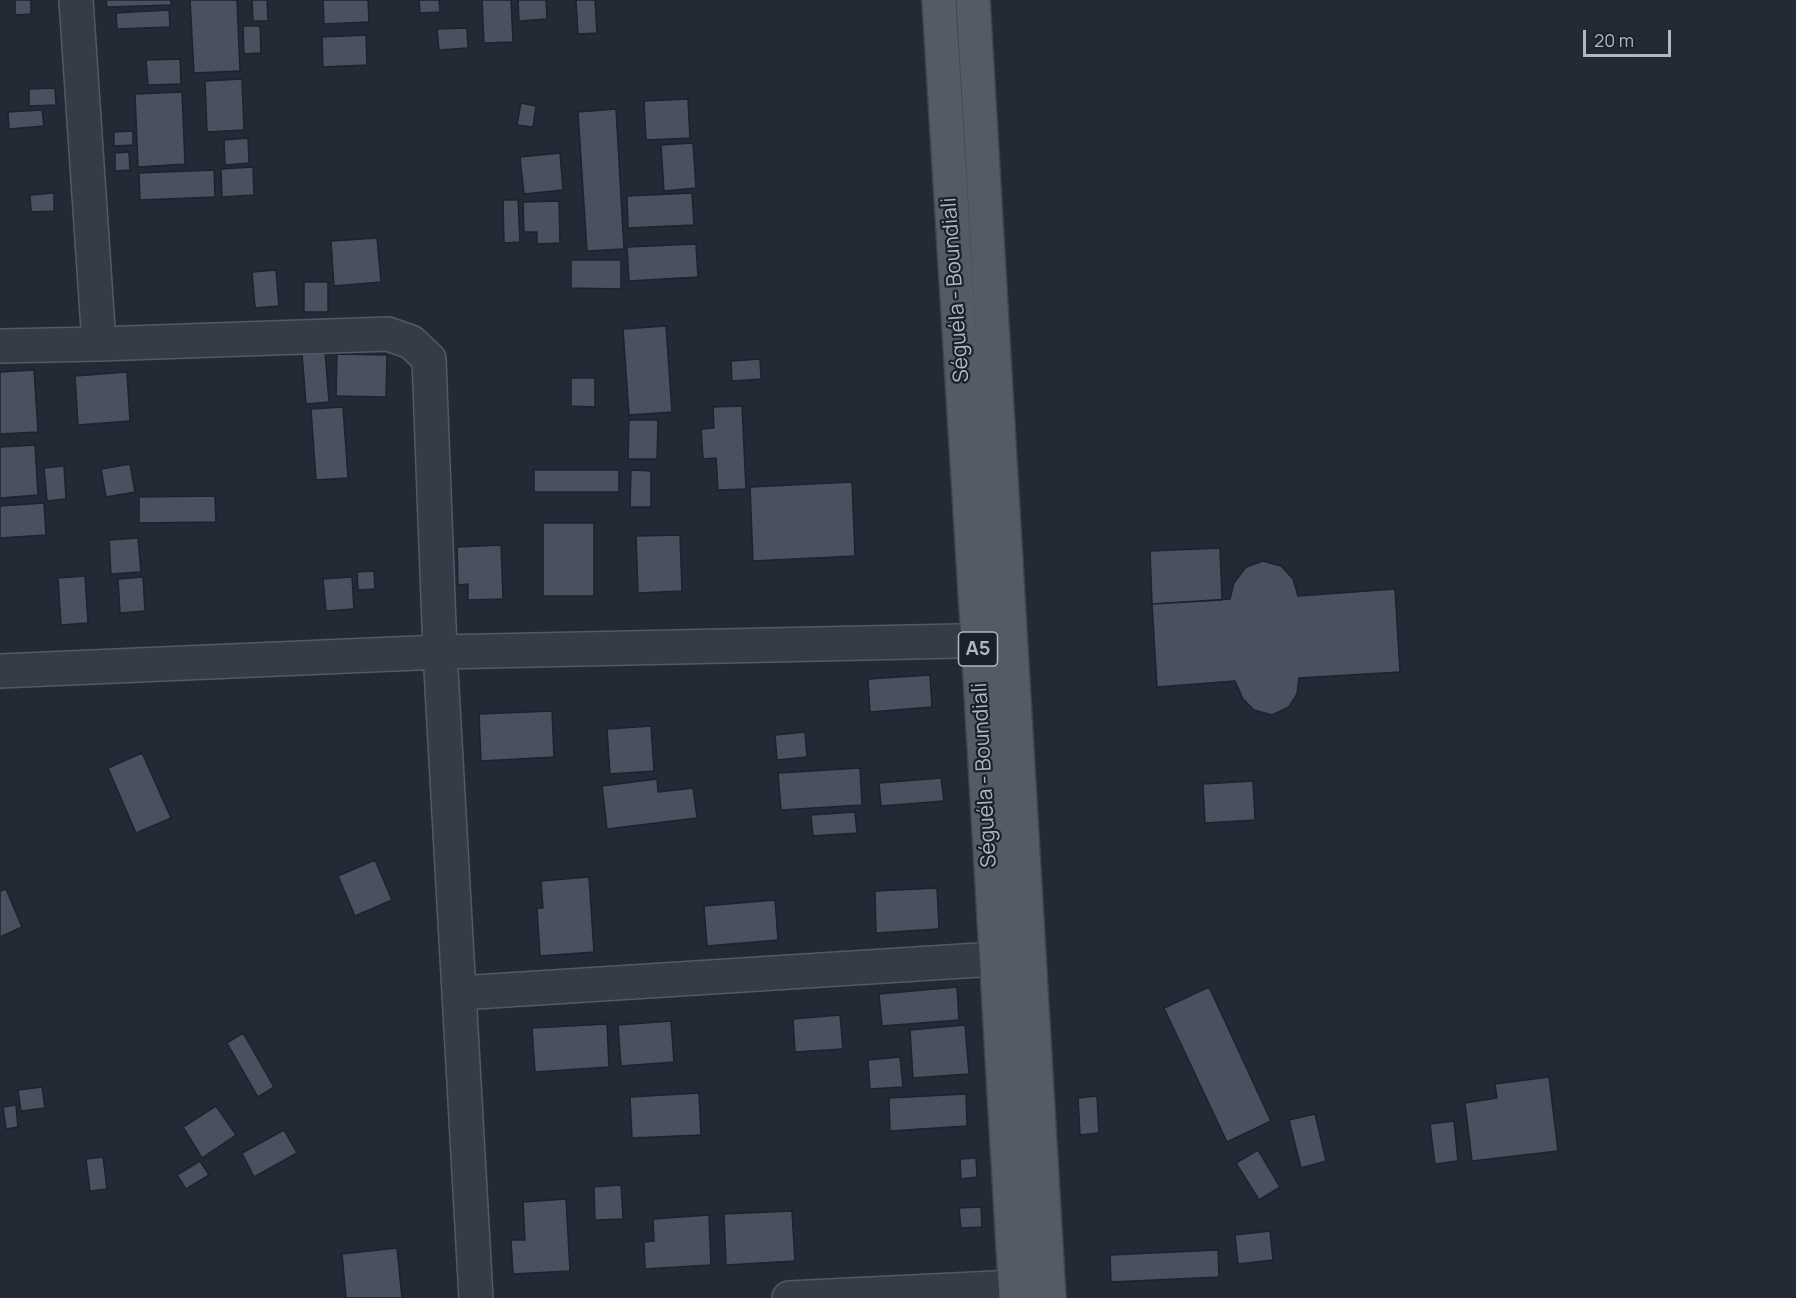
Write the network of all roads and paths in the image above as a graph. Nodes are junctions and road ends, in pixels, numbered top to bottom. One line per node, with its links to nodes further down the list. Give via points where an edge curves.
1 (76, 0): 4 (street)
2 (939, 0): 6 (main road, Séguéla - Boundiali / A5)
3 (973, 0): 7 (main road, Séguéla - Boundiali / A5)
4 (99, 344): 5 (street); 8 (street, via 388,334 411,342 429,359)
5 (0, 346)
6 (978, 640): 7 (street); 8 (street); 10 (main road, Séguéla - Boundiali / A5)
7 (1010, 640): 15 (main road, Séguéla - Boundiali / A5)
8 (440, 652): 9 (street); 11 (street)
9 (0, 671)
10 (995, 958): 11 (street); 12 (main road, Séguéla - Boundiali / A5)
11 (459, 993): 13 (street)
12 (1015, 1292): 14 (street)
13 (476, 1298)
14 (789, 1298)
15 (1049, 1298)

